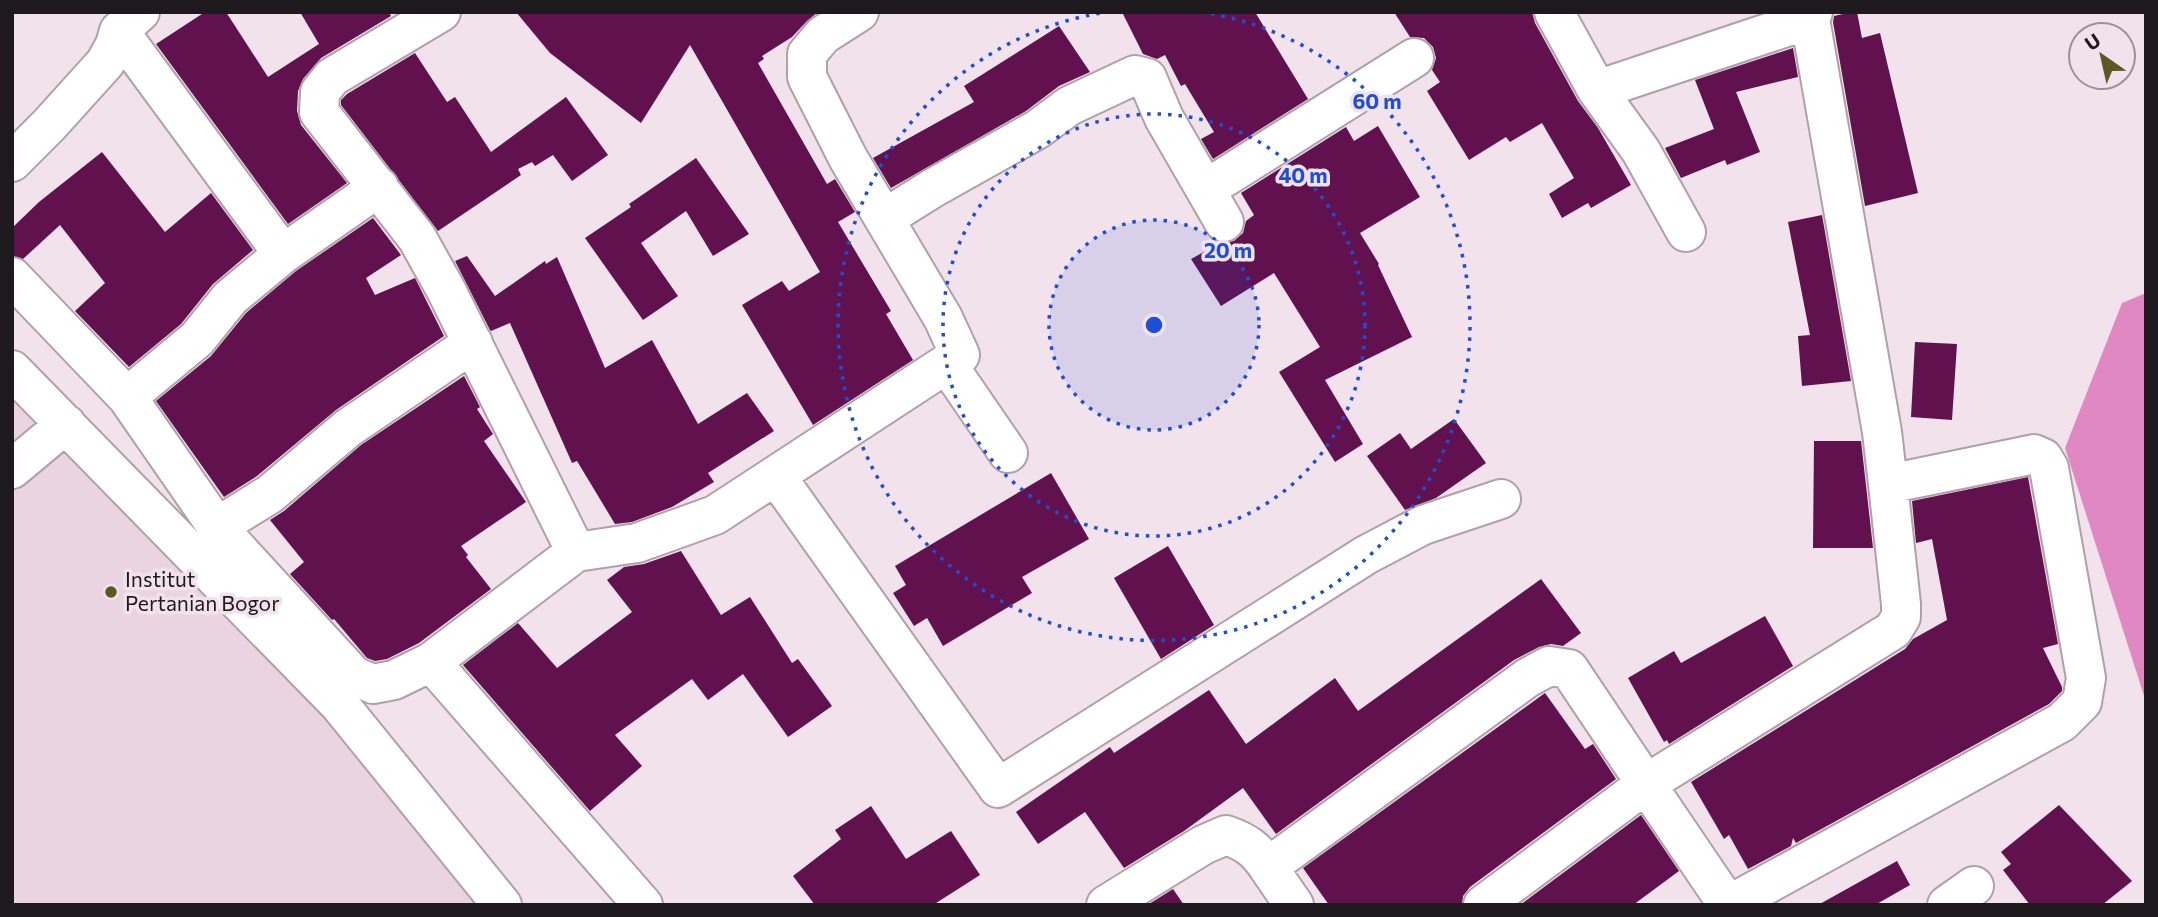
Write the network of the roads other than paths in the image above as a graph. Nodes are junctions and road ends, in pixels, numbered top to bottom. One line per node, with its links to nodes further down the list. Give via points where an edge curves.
1 (441, 12): 9 (street, via 332,77 320,92 319,112)
2 (859, 12): 11 (street, via 823,35 807,54 807,77 848,158)
3 (1554, 12): 7 (street)
4 (1812, 15): 7 (street); 24 (street)
5 (130, 22): 8 (street, via 105,63); 14 (street)
6 (1414, 58): 10 (street)
7 (1597, 90): 13 (street, via 1641,151)
8 (12, 162)
9 (379, 187): 14 (street); 16 (street, via 417,238)
10 (1206, 189): 11 (street, via 1164,118 1147,78 1135,75 1069,106); 12 (street)
11 (886, 218): 17 (street, via 960,355)
12 (1224, 222)
13 (1686, 232)
14 (283, 254): 19 (street, via 230,298 197,338)
15 (12, 277): 19 (street)
16 (472, 343): 26 (street, via 348,428 270,494); 27 (street)
17 (947, 364): 21 (street); 23 (street)
18 (12, 370): 20 (street)
19 (127, 397): 26 (street)
20 (66, 424): 22 (street); 31 (street, via 339,704)
21 (1008, 453)
22 (12, 468)
23 (776, 476): 25 (street, via 998,788 1366,555 1423,526); 27 (street, via 715,515 638,543)
24 (1888, 484): 29 (street, via 1901,604 1894,630); 36 (street, via 2034,454 2043,458 2049,468 2086,678 2081,702 2062,722)
25 (1501, 499)
26 (217, 527): 28 (street, via 354,676 373,684 394,680)
27 (576, 552): 28 (street)
28 (431, 662): 32 (street)
29 (1646, 784): 30 (street, via 1569,669 1549,666); 35 (street); 36 (street)
30 (1268, 867): 33 (street, via 1244,841 1226,835); 34 (street)
31 (502, 905)
32 (643, 905)
33 (1106, 905)
34 (1294, 905)
35 (1483, 905)
36 (1729, 905)

